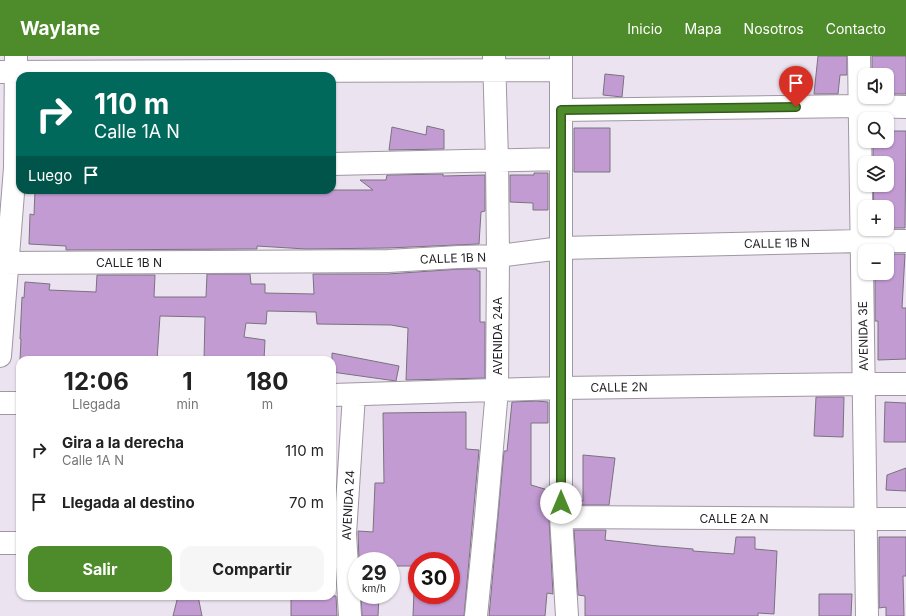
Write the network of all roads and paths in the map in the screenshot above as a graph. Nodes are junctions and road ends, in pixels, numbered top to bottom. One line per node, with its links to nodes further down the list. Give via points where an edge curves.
1 (859, 56): 5 (street, AVENIDA 3E)
2 (494, 63): 3 (street); 4 (street); 9 (street, AVENIDA 24A)
3 (561, 63): 7 (street)
4 (11, 67): 11 (street)
5 (859, 106): 6 (street); 7 (street); 12 (street, AVENIDA 3E)
6 (906, 107)
7 (561, 110): 8 (street)
8 (561, 159): 9 (street); 14 (street)
9 (497, 160): 10 (street); 15 (street, AVENIDA 24A)
10 (336, 164)
11 (12, 169): 16 (street)
12 (861, 241): 13 (street, CALLE 1B N); 14 (street, CALLE 1B N); 18 (street, AVENIDA 3E)
13 (906, 241)
14 (561, 248): 15 (street, CALLE 1B N); 20 (street)
15 (498, 256): 16 (street, CALLE 1B N, via 388,261); 21 (street, AVENIDA 24A)
16 (3, 263): 17 (street)
17 (0, 356)
18 (863, 384): 19 (street, CALLE 2N); 20 (street, CALLE 2N); 27 (street, AVENIDA 3E)
19 (906, 384)
20 (561, 388): 21 (street, CALLE 2N); 26 (street)
21 (497, 390): 22 (street, CALLE 2N); 33 (street, AVENIDA 24A)
22 (354, 394): 23 (street, CALLE 2N); 29 (street, AVENIDA 24)
23 (336, 395)
24 (0, 403): 25 (street)
25 (16, 403)
26 (561, 517): 27 (street, CALLE 2A N); 34 (street)
27 (866, 518): 28 (street, CALLE 2A N); 35 (street, AVENIDA 3E)
28 (906, 519)
29 (339, 534): 32 (street, AVENIDA 24)
30 (0, 543): 31 (street)
31 (16, 543)
32 (350, 616)
33 (476, 616)
34 (566, 616)
35 (867, 616)

